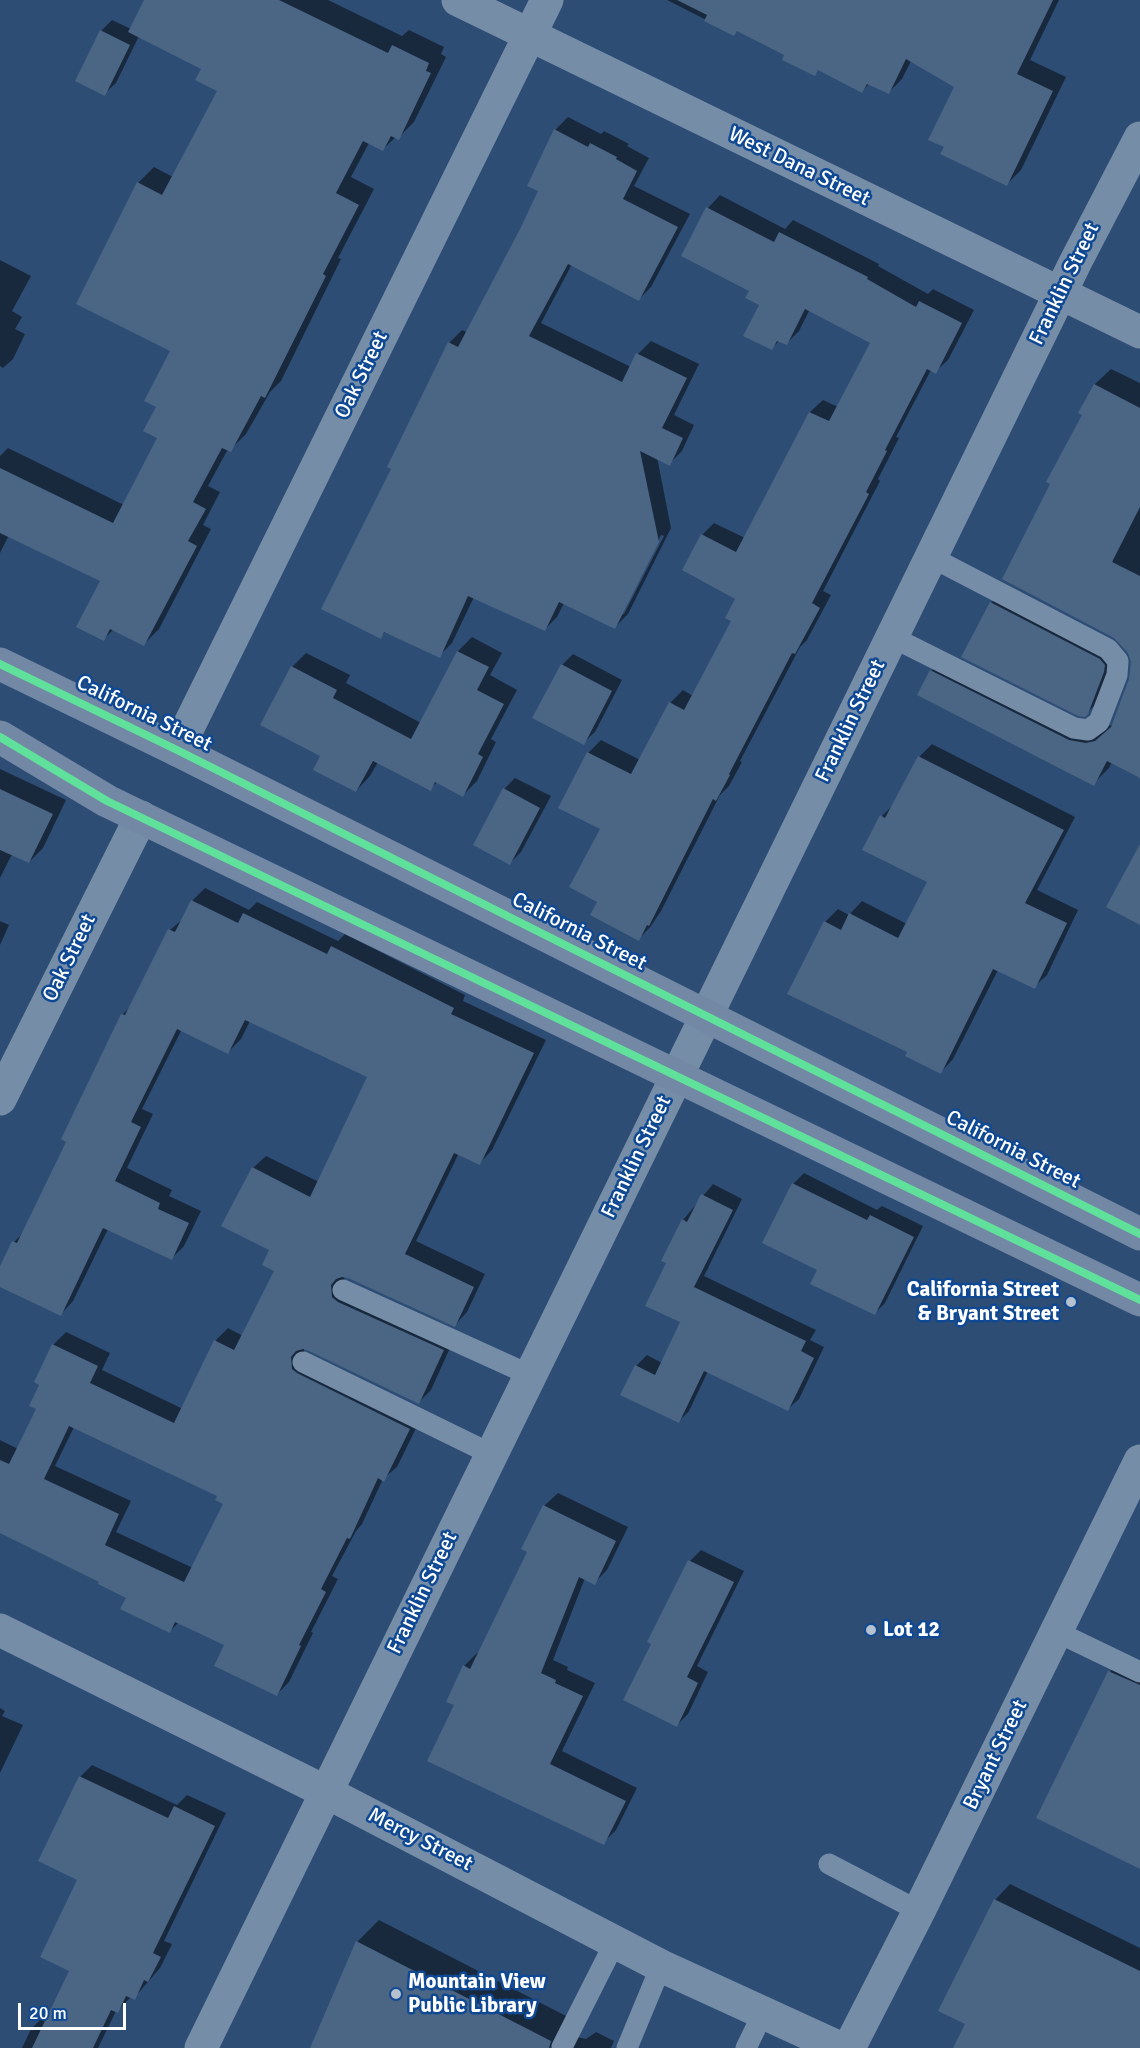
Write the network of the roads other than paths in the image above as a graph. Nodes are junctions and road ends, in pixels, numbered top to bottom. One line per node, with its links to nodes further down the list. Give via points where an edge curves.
1 (458, 0): 3 (street, West Dana Street)
2 (547, 0): 3 (street, Oak Street)
3 (529, 35): 5 (street, West Dana Street); 11 (street, Oak Street)
4 (1140, 138): 5 (street, Franklin Street)
5 (1060, 294): 6 (street, West Dana Street); 7 (street, Franklin Street)
6 (1140, 332)
7 (931, 557): 8 (street, Franklin Street); 8 (lane, via 1108,649 1118,661 1117,675 1099,722 1088,730 1074,728)
8 (892, 638): 13 (street, Franklin Street)
9 (0, 664): 11 (main road, California Street)
10 (0, 737): 12 (main road)
11 (177, 750): 13 (main road, California Street)
12 (141, 818): 14 (main road); 15 (street, Oak Street)
13 (706, 1017): 14 (street, Franklin Street); 16 (main road, California Street)
14 (677, 1076): 18 (main road); 20 (street, Franklin Street)
15 (0, 1099)
16 (1140, 1234)
17 (343, 1290): 20 (lane)
18 (1140, 1300)
19 (303, 1362): 21 (lane)
20 (530, 1376): 21 (street, Franklin Street)
21 (491, 1454): 26 (street, Franklin Street)
22 (1140, 1461): 24 (street, Bryant Street)
23 (0, 1630): 26 (street, Mercy Street)
24 (1057, 1632): 25 (lane); 28 (street, Bryant Street)
25 (1140, 1672)
26 (326, 1791): 29 (street, Mercy Street); 33 (street, Franklin Street)
27 (829, 1864): 28 (lane)
28 (919, 1911): 37 (street, Bryant Street)
29 (615, 1942): 30 (street, Mercy Street); 32 (lane)
30 (661, 1966): 31 (street, Mercy Street); 34 (lane)
31 (763, 2013): 35 (lane); 36 (street, Mercy Street)
32 (562, 2047)
33 (201, 2048)
34 (627, 2048)
35 (746, 2048)
36 (840, 2048)
37 (849, 2048)

